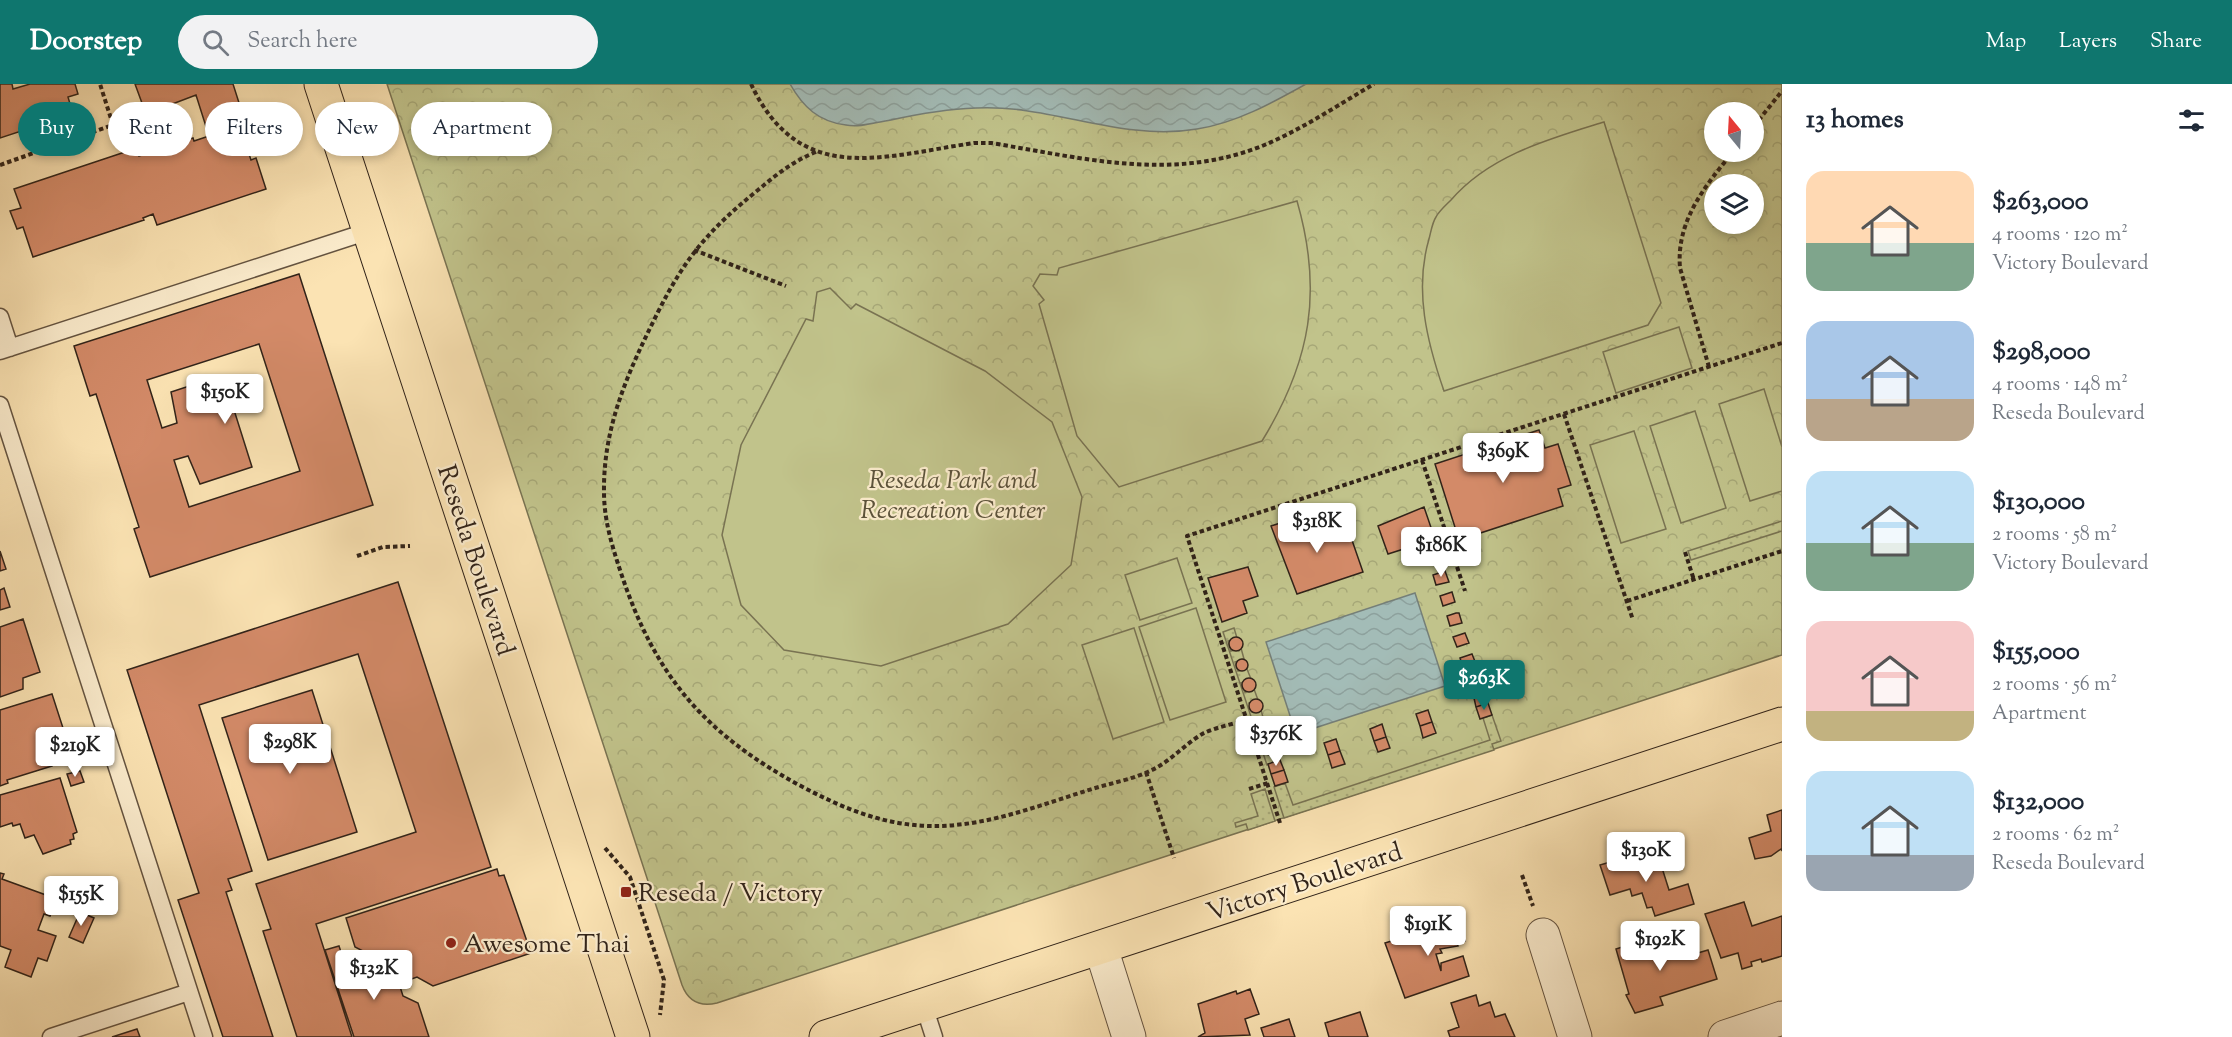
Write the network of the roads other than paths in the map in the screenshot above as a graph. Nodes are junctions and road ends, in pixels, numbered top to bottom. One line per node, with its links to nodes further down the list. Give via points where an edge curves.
1 (321, 84): 2 (main road, Reseda Boulevard)
2 (369, 231): 4 (lane); 12 (main road, Reseda Boulevard)
3 (0, 317): 4 (lane)
4 (5, 349)
5 (0, 405): 9 (lane)
6 (1782, 724): 8 (main road, Victory Boulevard)
7 (1544, 935): 18 (street)
8 (1101, 948): 10 (main road, Victory Boulevard); 17 (street)
9 (189, 992): 14 (lane); 15 (lane)
10 (924, 1006): 13 (main road, Victory Boulevard); 16 (lane)
11 (1782, 1018): 19 (street)
12 (646, 1029)
13 (840, 1035)
14 (51, 1037)
15 (204, 1037)
16 (934, 1037)
17 (1129, 1037)
18 (1575, 1037)
19 (1725, 1037)

